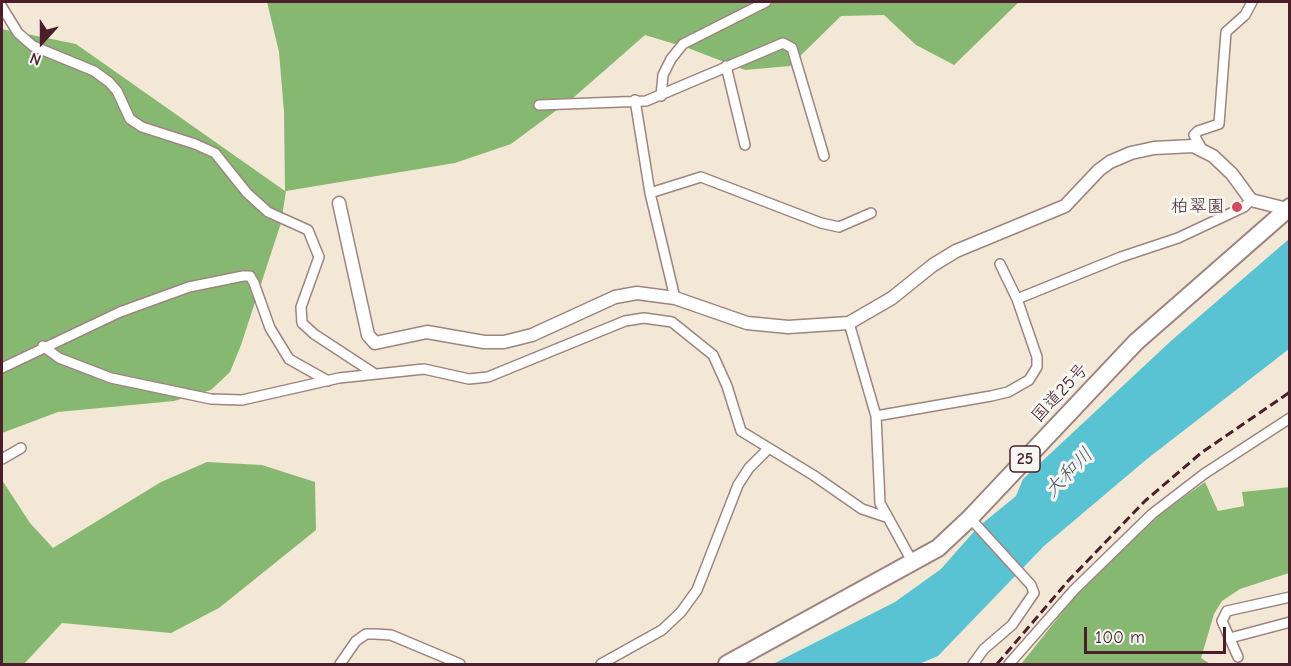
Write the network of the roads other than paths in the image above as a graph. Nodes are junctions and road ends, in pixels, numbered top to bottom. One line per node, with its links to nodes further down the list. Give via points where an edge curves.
1 (766, 2): 5 (street, via 683,44 663,75)
2 (1252, 2): 9 (street, via 1245,15 1226,32 1219,124 1194,135)
3 (2, 7): 22 (street, via 18,33 33,46 94,71 109,82 130,119 215,153 268,212 308,230 319,257 301,308 302,323)
4 (726, 66): 5 (street); 8 (street); 10 (street, via 783,43 792,48)
5 (661, 96): 6 (street)
6 (635, 100): 7 (street); 11 (street)
7 (539, 105)
8 (745, 145)
9 (1203, 151): 12 (street, via 1232,174); 19 (street, via 1193,146 1154,148 1110,162 1065,206 956,250 892,298)
10 (824, 156)
11 (650, 193): 15 (street, via 701,177 820,223 839,227); 17 (street)
12 (1251, 200): 14 (street); 18 (street, via 1178,238)
13 (339, 203): 17 (street, via 368,335 375,343 427,332 504,342 532,335 615,297 637,294)
14 (1288, 208): 30 (highway, 国道25号 / 25, via 1136,342)
15 (871, 213)
16 (1000, 264): 18 (street)
17 (675, 298): 19 (street, via 747,323 788,327)
18 (1017, 299): 24 (street, via 1037,357 1037,367 1029,380 991,396)
19 (849, 323): 24 (street)
20 (43, 346): 21 (street); 23 (street, via 59,357 111,378 211,399 242,400); 23 (street, via 189,287 250,276 279,347 298,366)
21 (2, 368)
22 (375, 374): 23 (street); 27 (street, via 424,369 469,379 488,377 625,321 644,318 672,322 713,355 728,387 741,431)
23 (328, 381)
24 (876, 416): 29 (street, via 880,503)
25 (1290, 418): 41 (street, via 1204,474 1152,514 1074,590)
26 (21, 448): 28 (street)
27 (768, 449): 29 (street, via 862,509); 38 (street, via 748,468 738,485 697,590 681,612 662,630)
28 (2, 459)
29 (886, 517): 31 (street)
30 (976, 524): 31 (highway, 国道25号 / 25); 40 (street, via 1034,593 1012,626 984,649)
31 (913, 563): 39 (highway, 国道25号 / 25)
32 (1290, 597): 34 (street, via 1227,612 1222,621)
33 (1290, 622): 34 (street)
34 (1230, 638): 35 (street)
35 (1238, 657)
36 (340, 664): 37 (street, via 356,641 366,634 375,634 391,635)
37 (460, 664)
38 (601, 664)
39 (727, 664)
40 (973, 664)
41 (1009, 664)

